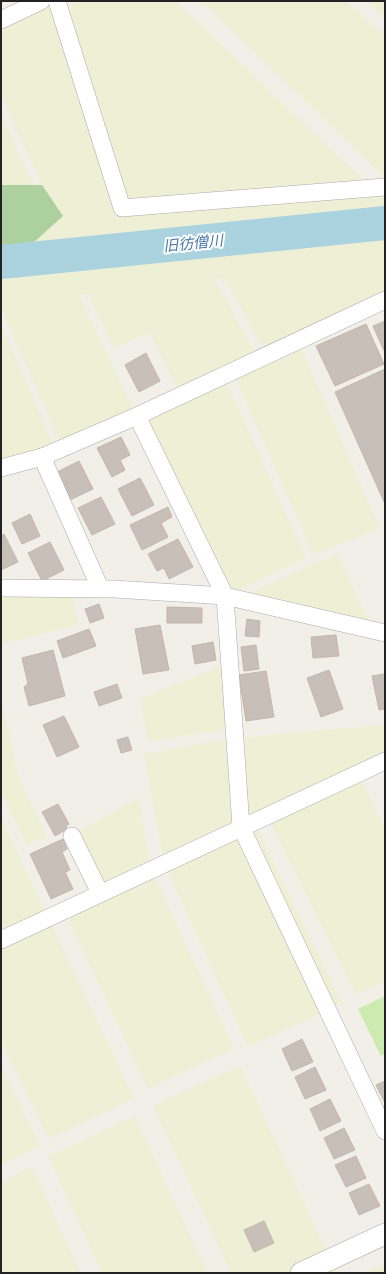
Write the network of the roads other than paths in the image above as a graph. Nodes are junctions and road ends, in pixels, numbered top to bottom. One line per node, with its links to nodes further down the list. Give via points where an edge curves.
1 (41, 1): 3 (street)
2 (57, 1): 4 (street, via 122,208)
3 (1, 20)
4 (385, 187)
5 (385, 300): 6 (street)
6 (137, 416): 7 (street); 11 (street)
7 (42, 457): 8 (street); 10 (street)
8 (1, 468)
9 (1, 588): 10 (street)
10 (100, 588): 11 (street)
11 (225, 596): 12 (street); 14 (street)
12 (385, 633)
13 (385, 761): 14 (street)
14 (241, 827): 16 (street); 18 (street)
15 (72, 836): 16 (street)
16 (100, 893): 17 (street)
17 (1, 940)
18 (385, 1131)
19 (385, 1234): 20 (street)
20 (301, 1273)

